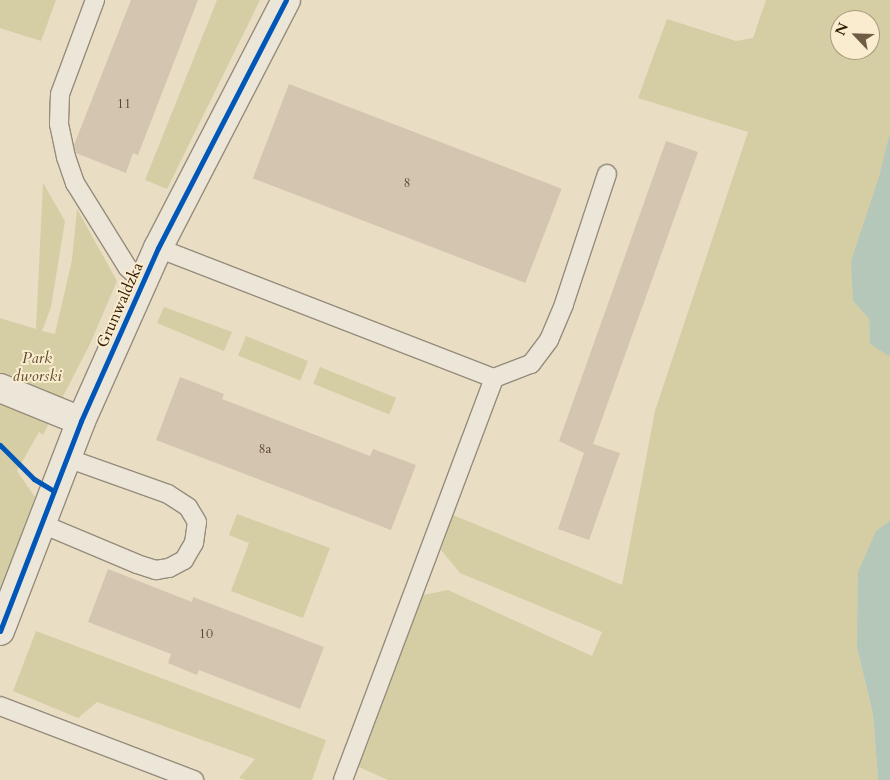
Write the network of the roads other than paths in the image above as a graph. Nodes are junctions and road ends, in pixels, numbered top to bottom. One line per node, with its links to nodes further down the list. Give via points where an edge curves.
1 (95, 0): 5 (lane, via 60,94 59,124 75,183 128,268)
2 (286, 0): 4 (street, Grunwaldzka)
3 (607, 174): 6 (lane, via 549,340 531,364)
4 (158, 248): 5 (street, Grunwaldzka); 6 (lane)
5 (143, 282): 8 (street, Grunwaldzka)
6 (494, 378): 14 (lane)
7 (0, 388): 8 (street)
8 (82, 420): 9 (street, Grunwaldzka)
9 (67, 458): 10 (street, Grunwaldzka); 10 (lane, via 168,494 188,507 197,522 194,543 184,560 156,570)
10 (42, 524): 11 (street, Grunwaldzka)
11 (0, 631)
12 (0, 706): 13 (lane)
13 (194, 780)
14 (343, 780)

